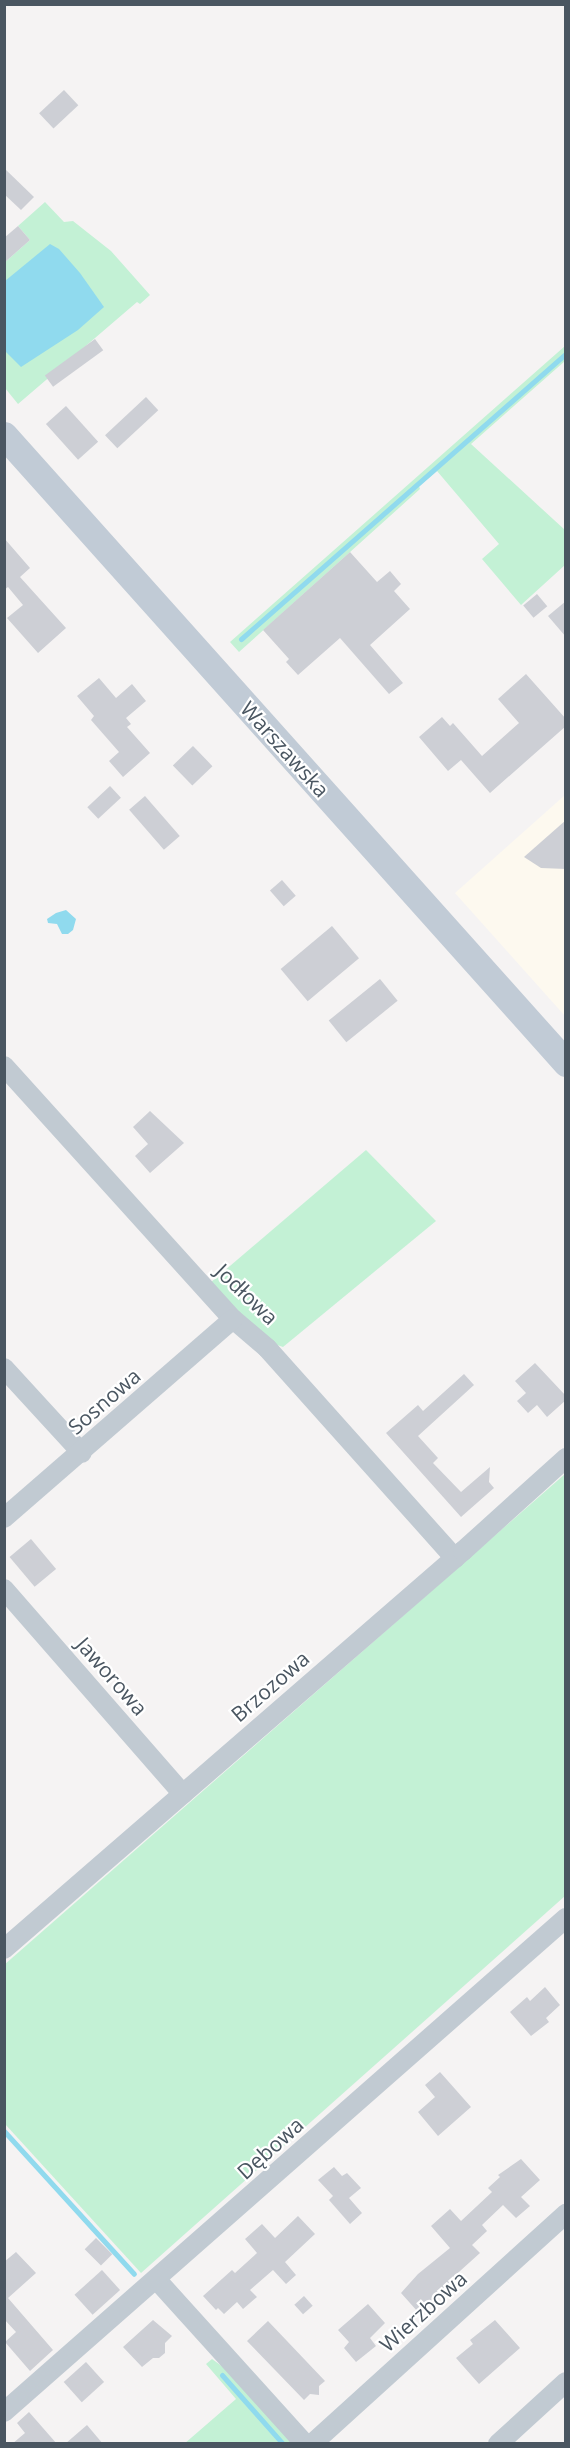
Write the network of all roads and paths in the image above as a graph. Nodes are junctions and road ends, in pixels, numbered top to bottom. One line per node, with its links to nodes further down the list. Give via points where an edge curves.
1 (9, 450): 2 (main road, Warszawska)
2 (566, 1063)
3 (4, 1066): 4 (street, Jodłowa)
4 (233, 1319): 6 (street, Sosnowa); 9 (street, Jodłowa, via 267,1348)
5 (4, 1368): 6 (street)
6 (82, 1453): 8 (street, Sosnowa)
7 (566, 1458): 9 (street, Brzozowa)
8 (4, 1518)
9 (455, 1558): 11 (street, Brzozowa)
10 (4, 1589): 11 (street, Jaworowa)
11 (183, 1794): 13 (street, Brzozowa)
12 (566, 1918): 15 (street, Dębowa)
13 (4, 1949)
14 (566, 2214): 19 (street, Wierzbowa)
15 (156, 2279): 17 (street, Dębowa); 18 (street)
16 (566, 2382): 20 (street)
17 (4, 2412)
18 (305, 2444)
19 (312, 2444)
20 (498, 2444)

